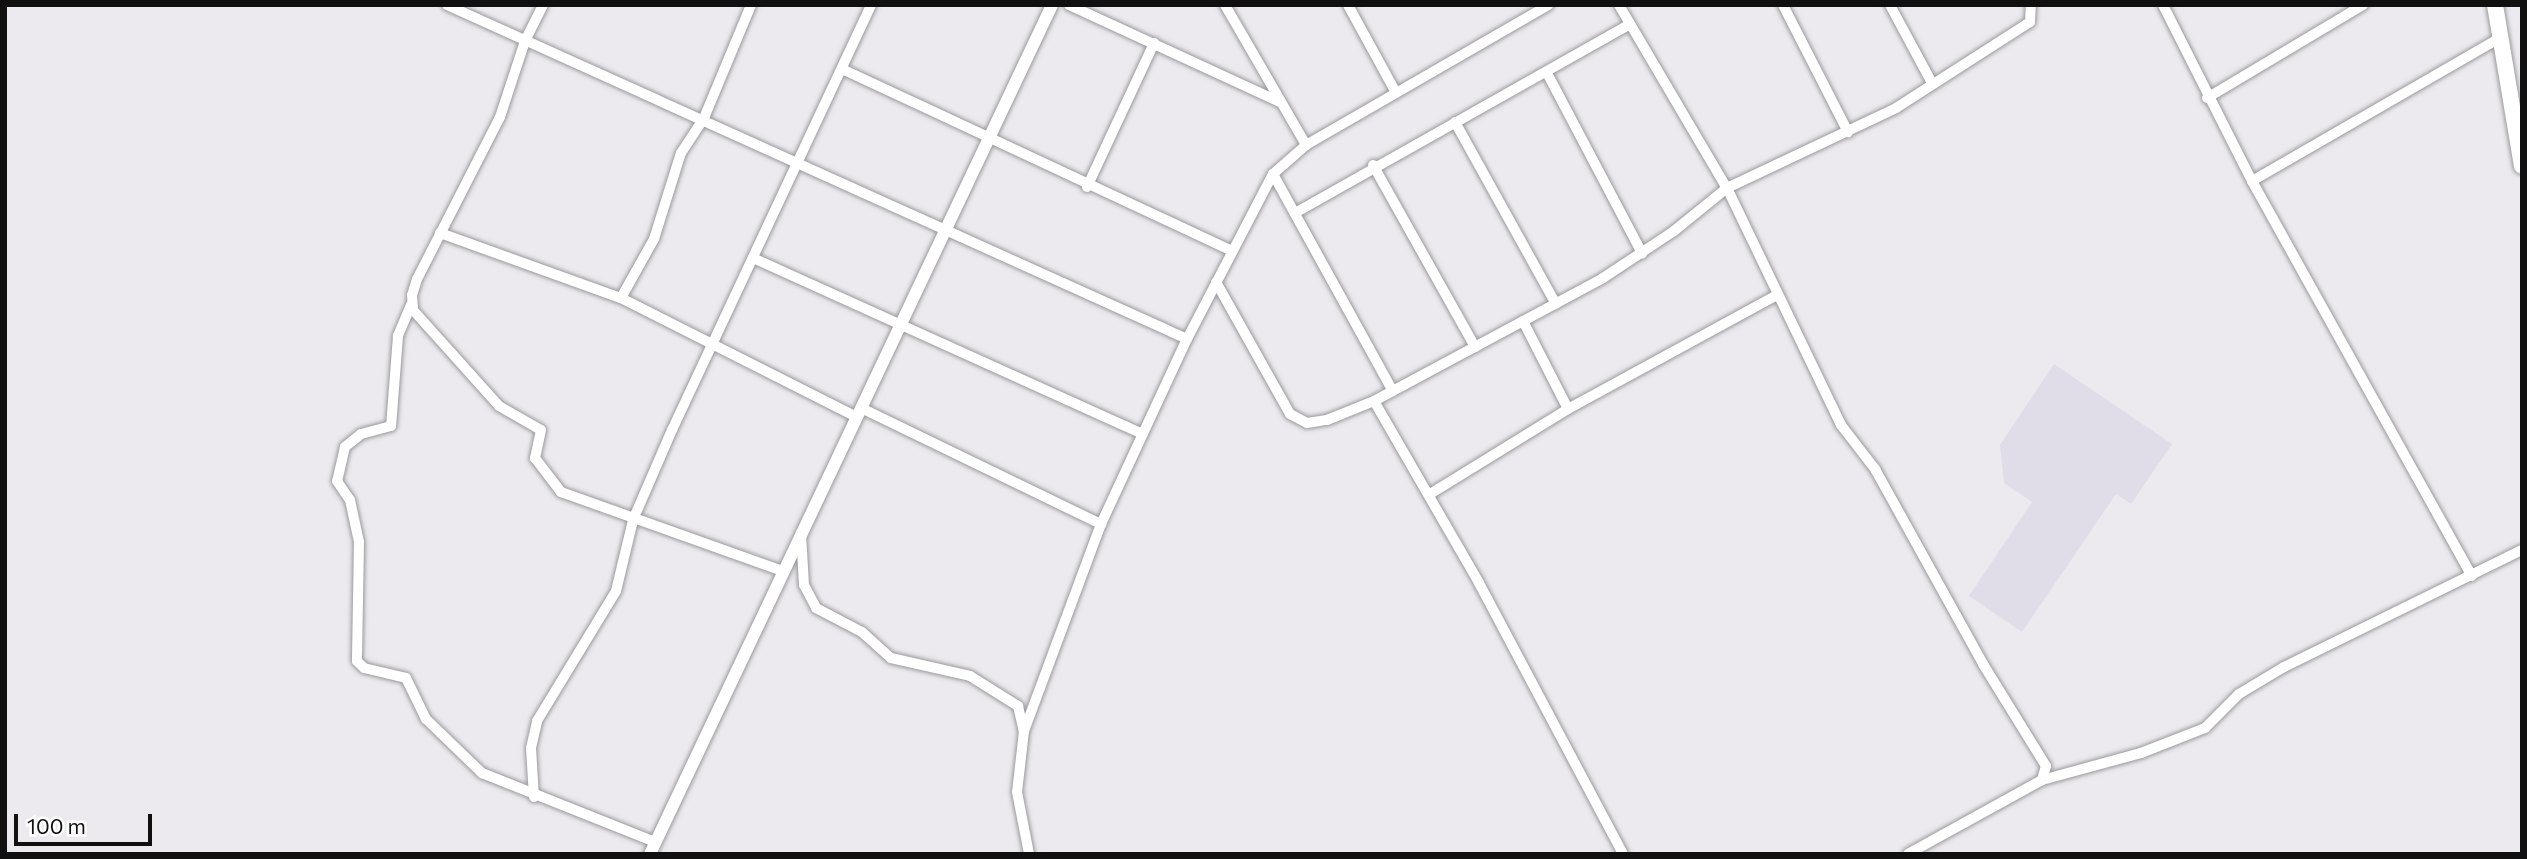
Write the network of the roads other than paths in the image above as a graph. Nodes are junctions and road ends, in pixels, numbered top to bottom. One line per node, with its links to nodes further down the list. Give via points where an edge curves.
1 (447, 5): 19 (street)
2 (543, 5): 19 (street)
3 (751, 5): 27 (street)
4 (871, 5): 21 (street)
5 (1052, 5): 30 (street)
6 (1069, 5): 20 (street)
7 (1225, 5): 26 (street)
8 (1348, 5): 24 (street)
9 (1548, 5): 24 (street)
10 (1619, 5): 17 (street)
11 (1783, 5): 29 (street)
12 (1890, 5): 23 (street)
13 (2031, 5): 23 (street, via 2030,22)
14 (2163, 5): 25 (street)
15 (2363, 5): 25 (street)
16 (2495, 5): 18 (main road)
17 (1628, 25): 22 (street); 38 (street)
18 (2500, 38): 32 (main road); 36 (street)
19 (525, 41): 27 (street); 41 (street, via 500,117)
20 (1154, 43): 26 (street); 37 (street)
21 (842, 69): 30 (street); 33 (street)
22 (1547, 73): 28 (street); 43 (street)
23 (1932, 83): 29 (street, via 1896,108)
24 (1395, 91): 31 (street)
25 (2207, 98): 36 (street)
26 (1280, 102): 31 (street)
27 (704, 118): 33 (street); 47 (street, via 681,153 654,239)
28 (1455, 122): 34 (street); 48 (street)
29 (1847, 132): 38 (street)
30 (987, 138): 37 (street); 40 (street)
31 (1306, 145): 35 (street)
32 (2521, 158)
33 (799, 163): 40 (street); 44 (street)
34 (1373, 166): 39 (street); 54 (street)
35 (1273, 174): 39 (street); 42 (street)
36 (2252, 181): 66 (street)
37 (1087, 187): 42 (street)
38 (1727, 188): 43 (street); 46 (street)
39 (1295, 213): 55 (street)
40 (947, 231): 51 (street); 52 (street)
41 (440, 233): 47 (street); 49 (street, via 417,279)
42 (1232, 251): 45 (street)
43 (1642, 254): 48 (street)
44 (753, 258): 51 (street); 53 (street)
45 (1216, 282): 52 (street); 56 (street, via 1290,414 1298,420 1326,421)
46 (1777, 295): 57 (street); 68 (street, via 1841,425 1875,469 1983,664 2040,752 2046,766)
47 (621, 298): 53 (street)
48 (1556, 303): 50 (street)
49 (411, 305): 61 (street, via 433,337 499,406 541,430 535,458 556,488); 69 (street, via 398,336 391,426 361,434 345,447 337,481 350,500 359,542 357,661 364,668 406,678 426,719 471,766)
50 (1523, 321): 54 (street); 57 (street)
51 (899, 324): 58 (street); 59 (street)
52 (1186, 340): 59 (street)
53 (710, 346): 58 (street); 61 (street)
54 (1475, 347): 55 (street)
55 (1392, 391): 56 (street)
56 (1374, 401): 60 (street)
57 (1568, 409): 60 (street)
58 (859, 412): 62 (street); 63 (street)
59 (1142, 434): 62 (street)
60 (1430, 494): 72 (street)
61 (633, 520): 65 (street); 69 (street, via 616,591 537,721 531,748)
62 (1101, 524): 67 (street)
63 (801, 530): 65 (street); 67 (street, via 804,584 816,608 862,632 891,658 946,669 993,687 1018,706)
64 (2522, 550): 66 (street)
65 (783, 570): 70 (street)
66 (2473, 576): 68 (street, via 2284,667 2239,694 2205,728 2141,753)
67 (1024, 731): 71 (street, via 1017,792)
68 (2042, 780): 73 (street)
69 (534, 797): 70 (street)
70 (653, 848)
71 (1029, 854)
72 (1623, 854)
73 (1908, 854)

